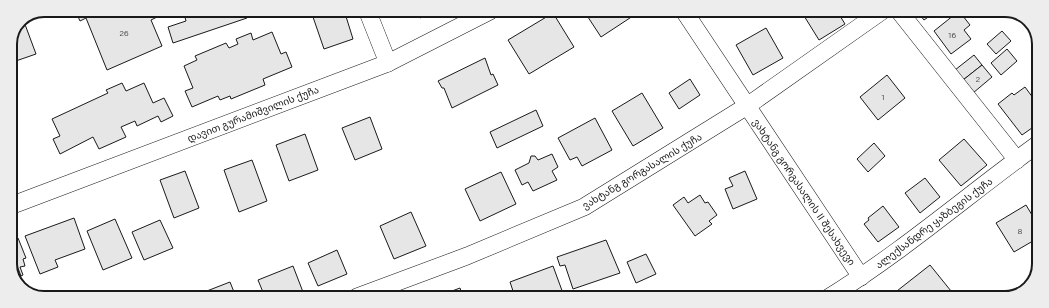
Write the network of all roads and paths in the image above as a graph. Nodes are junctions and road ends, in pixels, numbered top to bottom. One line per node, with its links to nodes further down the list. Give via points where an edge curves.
1 (370, 17): 6 (street)
2 (477, 17): 6 (street, დავით გურამიშვილის ქუჩა)
3 (688, 17): 7 (street, ვახტანგ გორგასალის II შესახვევი)
4 (873, 17): 7 (street, ვახტანგ გორგასალის ქუჩა)
5 (904, 17): 9 (street)
6 (388, 63): 10 (street, დავით გურამიშვილის ქუჩა)
7 (747, 106): 11 (street, ვახტანგ გორგასალის II შესახვევი); 12 (street, ვახტანგ გორგასალის ქუჩა, via 584,207 467,256)
8 (1032, 149): 9 (street, ალექსანდრე ყაზბეგის ქუჩა)
9 (1017, 160): 11 (street, ალექსანდრე ყაზბეგის ქუჩა)
10 (17, 203)
11 (861, 277): 13 (street, ალექსანდრე ყაზბეგის ქუჩა)
12 (373, 291)
13 (839, 291)

